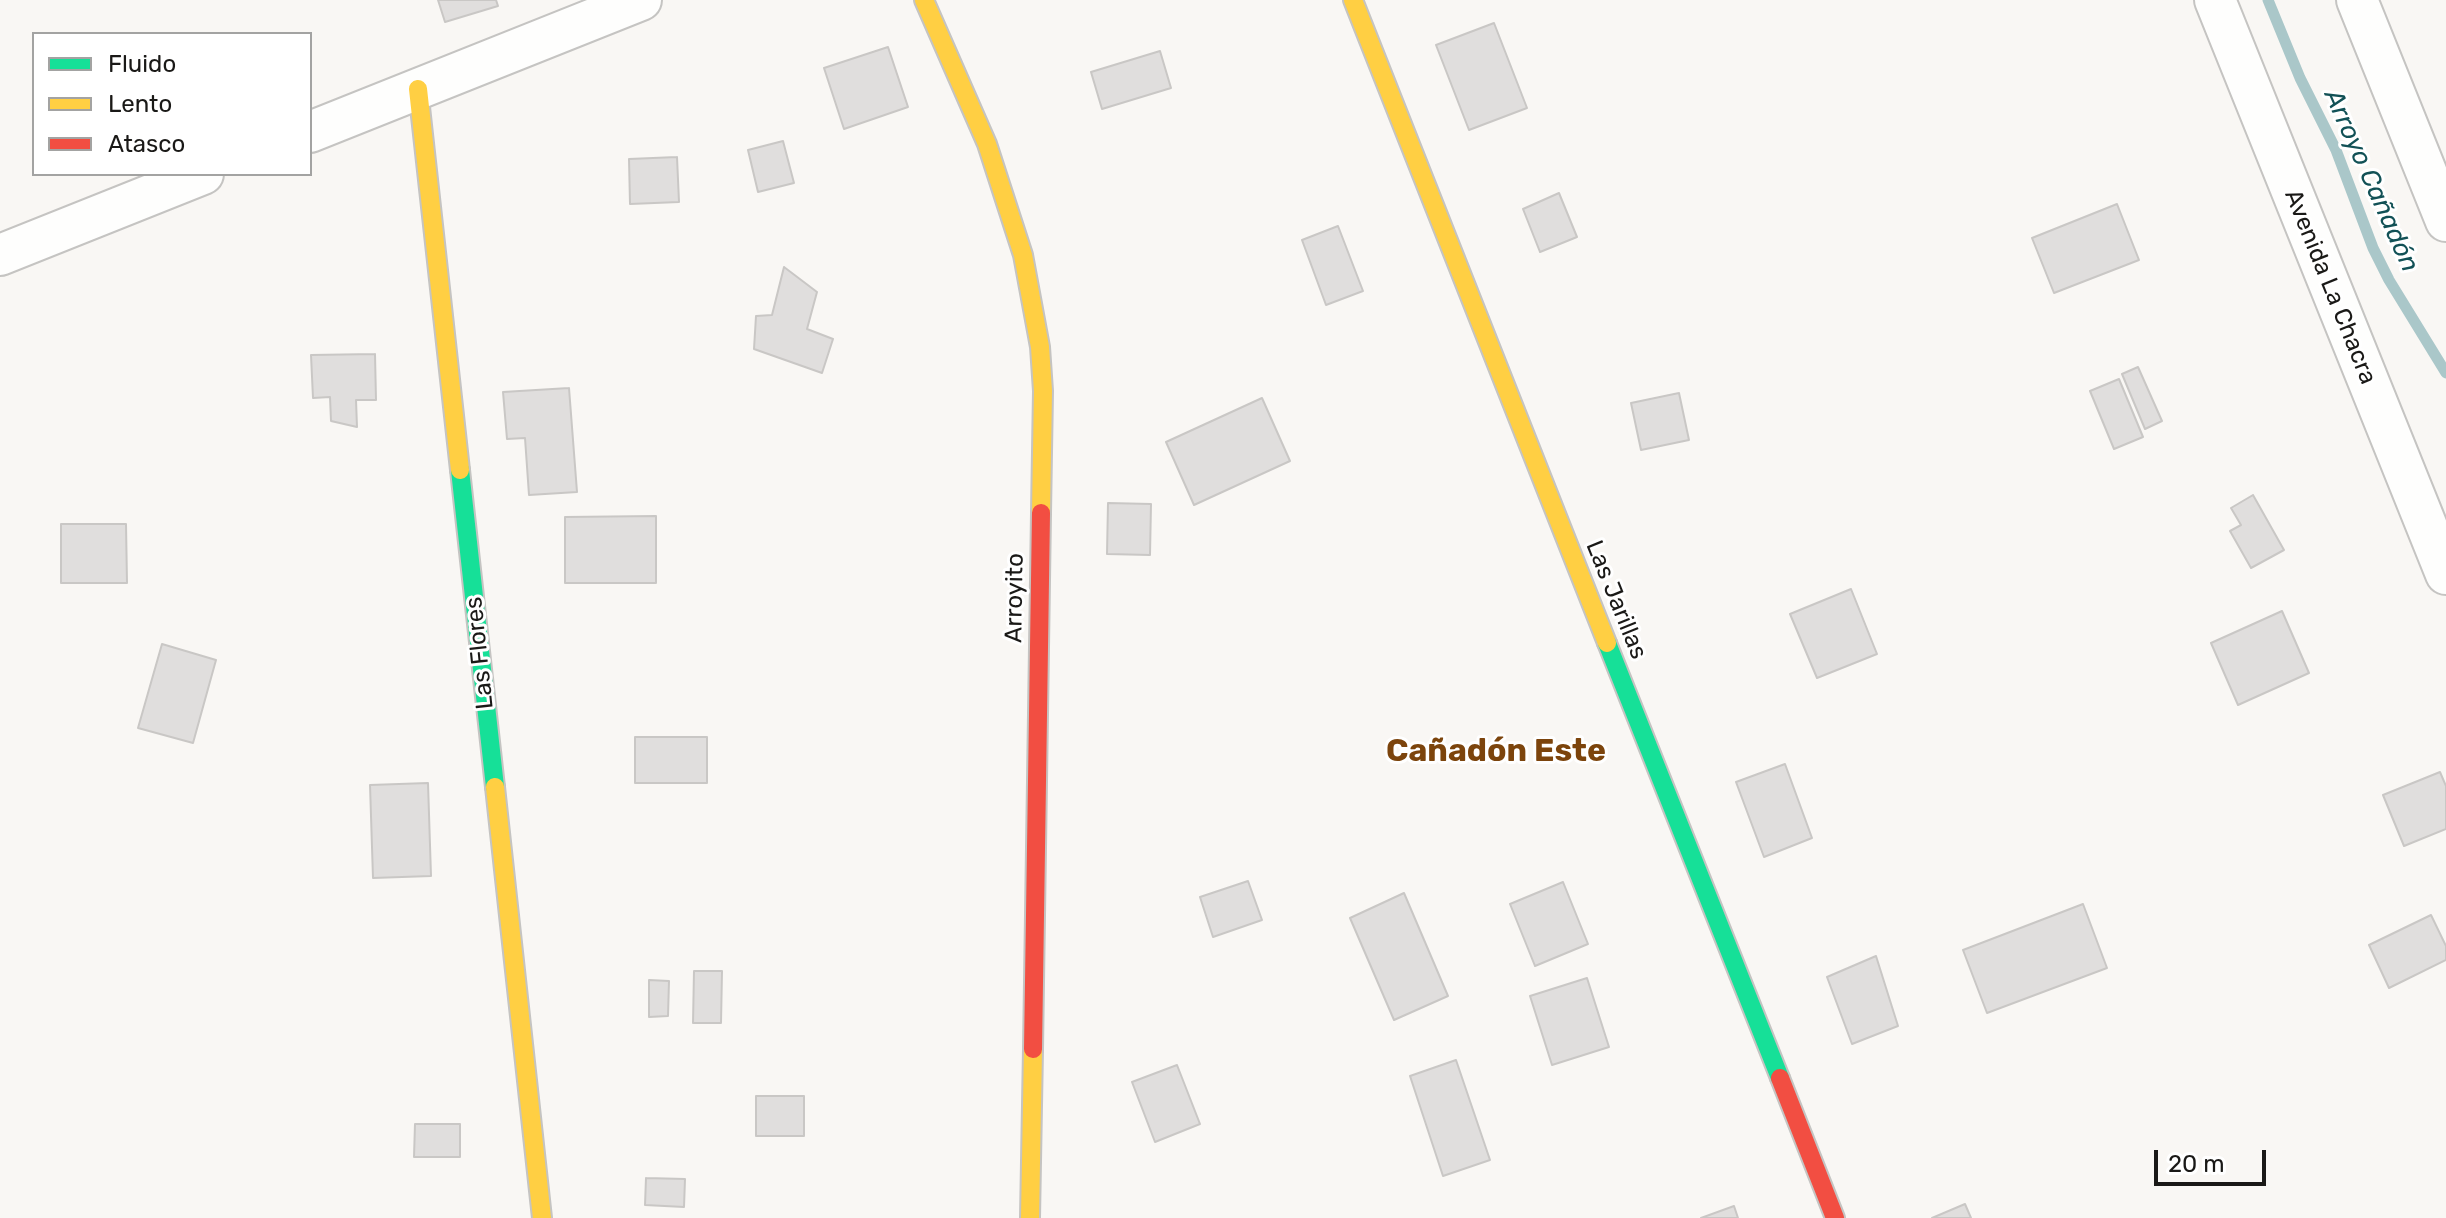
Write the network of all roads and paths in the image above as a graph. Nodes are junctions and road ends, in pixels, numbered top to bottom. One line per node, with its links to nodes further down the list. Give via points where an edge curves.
1 (641, 0): 6 (street)
2 (924, 0): 14 (street, Arroyito, via 1006,199 1023,255 1040,347)
3 (1353, 0): 15 (street, Las Jarillas)
4 (2215, 0): 12 (street, Avenida La Chacra)
5 (2357, 0): 10 (street)
6 (603, 7): 7 (street)
7 (418, 89): 8 (street); 13 (street, Las Flores)
8 (312, 131)
9 (198, 176): 11 (street)
10 (2446, 221)
11 (0, 255)
12 (2446, 574)
13 (542, 1218)
14 (1030, 1218)
15 (1835, 1218)

